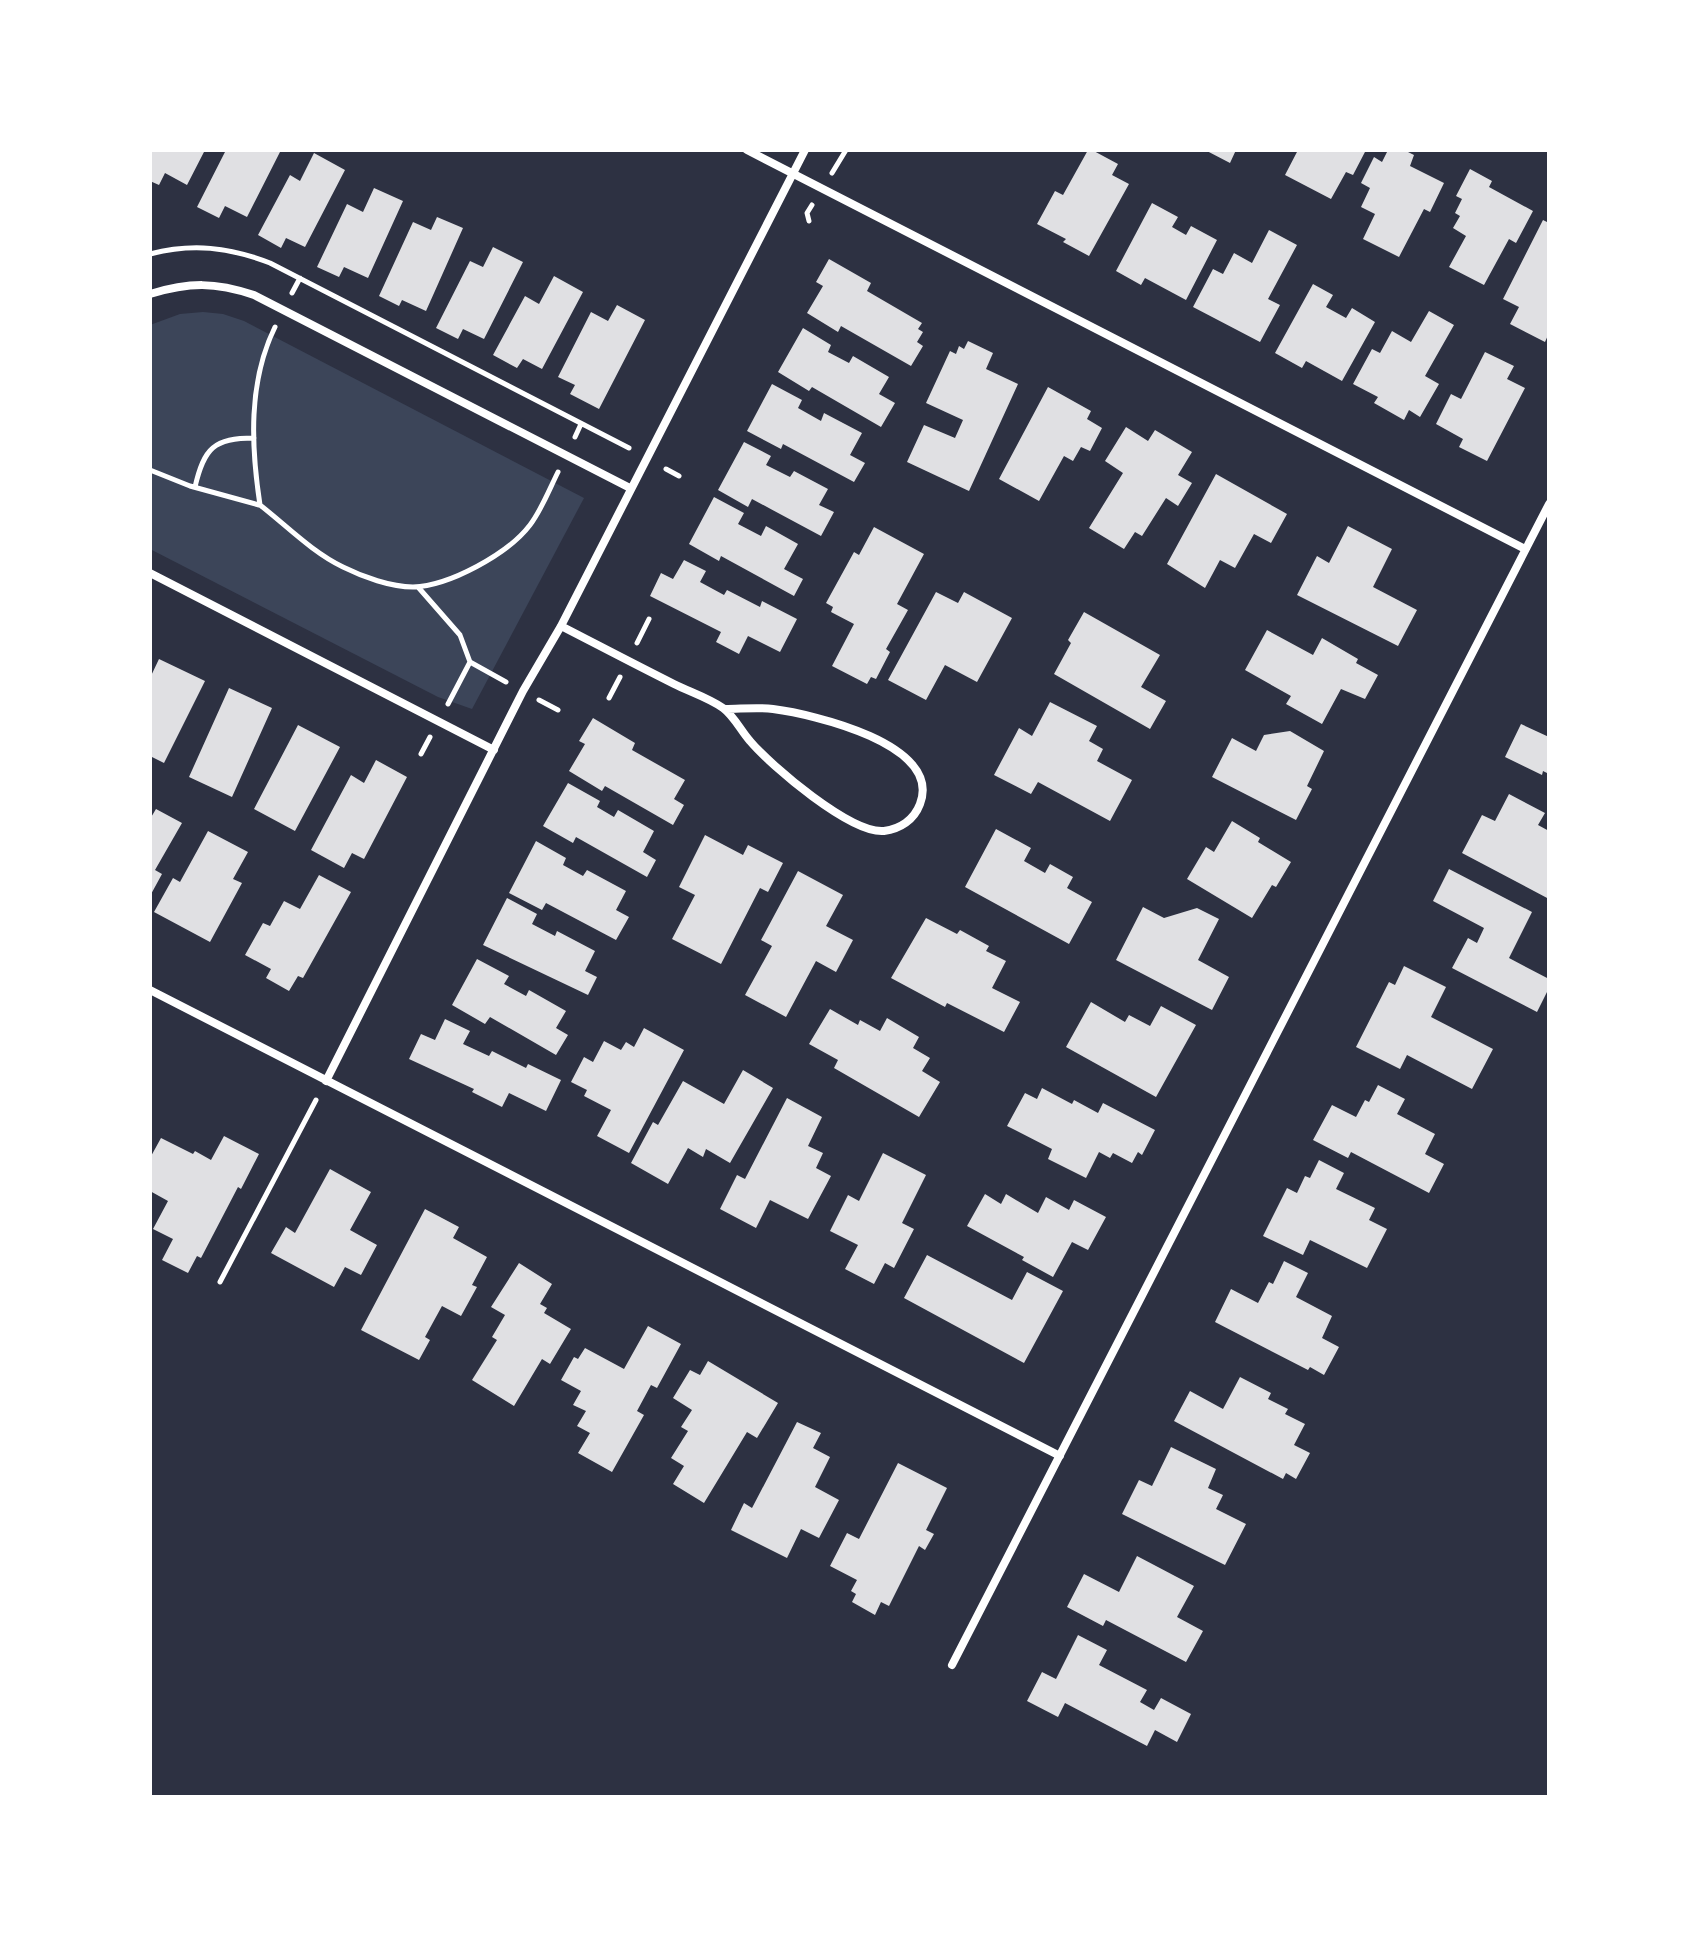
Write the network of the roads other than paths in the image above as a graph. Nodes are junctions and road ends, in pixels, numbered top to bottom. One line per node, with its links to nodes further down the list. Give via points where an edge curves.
1 (747, 150): 3 (street)
2 (805, 150): 3 (street)
3 (793, 174): 5 (street); 7 (street)
4 (150, 294): 5 (street, via 202,284 228,287 284,310)
5 (630, 488): 9 (street)
6 (1549, 504): 7 (street)
7 (1525, 549): 14 (street)
8 (150, 573): 11 (street)
9 (561, 626): 10 (street); 11 (street)
10 (725, 709): 10 (street, via 772,709 867,734 904,755 915,768 921,801 900,827 864,828 811,796 752,744)
11 (494, 750): 13 (street)
12 (150, 990): 13 (street)
13 (326, 1081): 14 (street)
14 (1060, 1456): 15 (street)
15 (952, 1665)

